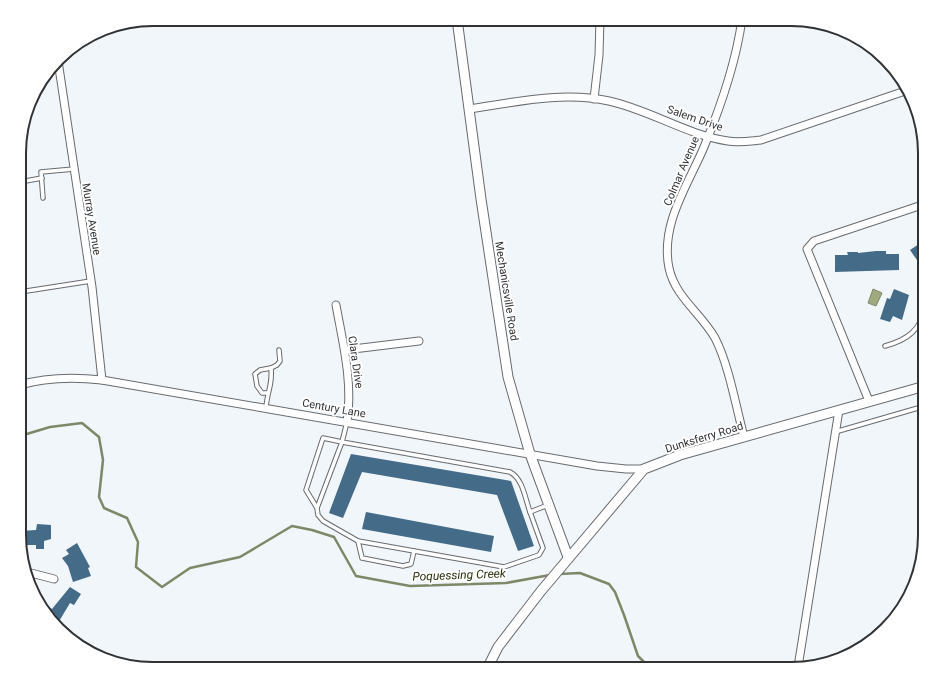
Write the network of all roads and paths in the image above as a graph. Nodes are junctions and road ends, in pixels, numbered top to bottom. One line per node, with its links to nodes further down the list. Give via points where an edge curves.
1 (458, 26): 7 (street, Mechanicsville Road)
2 (600, 26): 6 (street)
3 (741, 26): 8 (street, Colmar Avenue, via 736,54)
4 (59, 68): 9 (street, Murray Avenue)
5 (902, 92): 8 (street, Salem Drive, via 762,140 729,141)
6 (594, 99): 7 (street, Salem Drive, via 547,97); 8 (street, Salem Drive, via 629,107)
7 (470, 109): 35 (street, Mechanicsville Road, via 508,377)
8 (708, 136): 33 (street, Colmar Avenue, via 676,209 667,242 669,267 677,289 716,339)
9 (74, 169): 10 (lane, via 41,172); 14 (street, Murray Avenue)
10 (42, 178): 11 (lane); 12 (lane)
11 (26, 181)
12 (43, 198)
13 (918, 206): 27 (street, via 814,241 808,249)
14 (91, 281): 15 (lane); 23 (street, Murray Avenue)
15 (26, 291)
16 (336, 305): 21 (street, Clara Drive)
17 (918, 328): 19 (lane, via 903,341)
18 (419, 341): 21 (street)
19 (885, 346)
20 (279, 350): 22 (lane, via 280,361 277,366)
21 (345, 350): 31 (street, Clara Drive, via 350,403)
22 (271, 368): 26 (lane, via 273,381); 26 (lane, via 255,374 257,386 262,393)
23 (102, 380): 24 (street, Century Lane, via 50,378); 28 (street, Century Lane)
24 (26, 384)
25 (918, 388): 27 (street, Dunksferry Road)
26 (267, 393): 28 (lane)
27 (869, 401): 30 (street, Dunksferry Road)
28 (266, 408): 31 (street, Century Lane)
29 (918, 409): 32 (lane)
30 (838, 410): 32 (street); 33 (street, Dunksferry Road)
31 (347, 422): 34 (lane); 35 (street, Century Lane)
32 (835, 432): 46 (street)
33 (744, 437): 36 (street, Dunksferry Road, via 680,455)
34 (342, 442): 38 (lane); 38 (lane, via 323,438 306,490); 39 (lane, via 510,472 520,482)
35 (530, 454): 36 (street, Century Lane, via 597,466); 37 (street, Mechanicsville Road)
36 (644, 469): 42 (street, Dunksferry Road)
37 (549, 505): 39 (lane); 42 (street, Mechanicsville Road)
38 (317, 508): 40 (lane, via 318,515 323,521)
39 (530, 512): 41 (lane, via 543,548 539,555 504,567)
40 (358, 541): 41 (lane); 41 (lane, via 362,558 404,566 411,564)
41 (414, 551)
42 (568, 557): 45 (street, Dunksferry Road, via 498,647)
43 (32, 573): 44 (street)
44 (54, 579)
45 (490, 662)
46 (799, 662)

